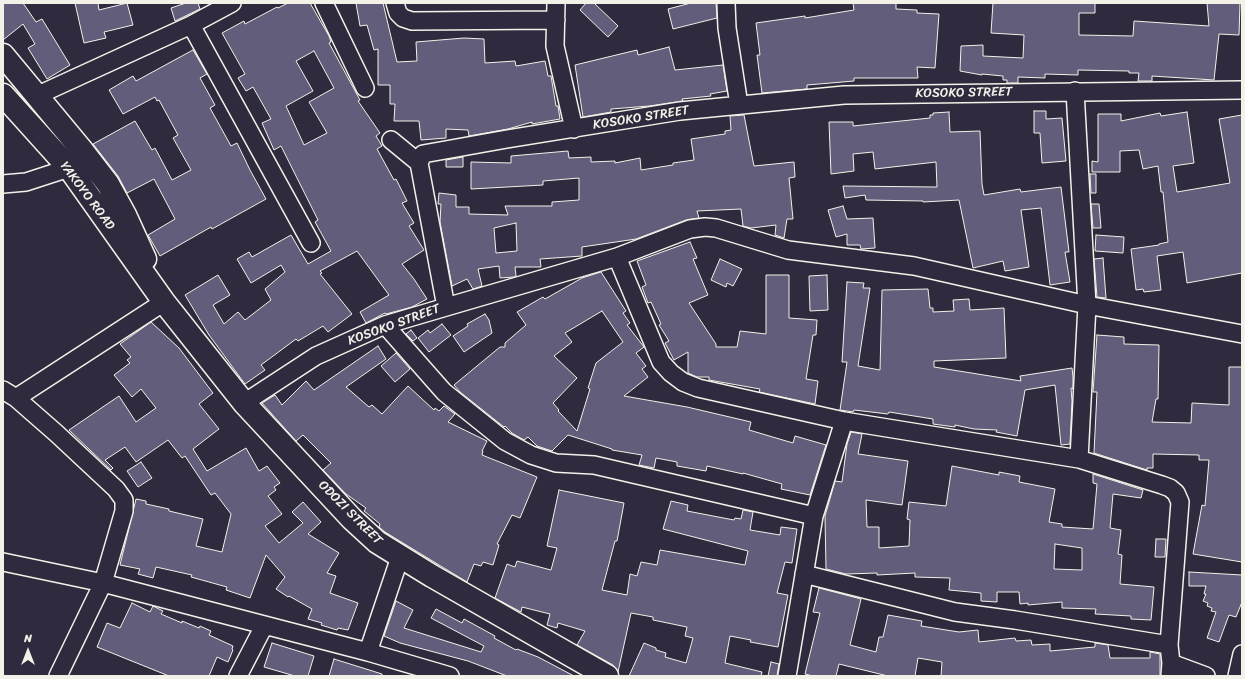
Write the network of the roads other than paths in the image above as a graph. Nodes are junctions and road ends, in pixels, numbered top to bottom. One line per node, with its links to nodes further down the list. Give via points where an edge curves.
1 (232, 3): 7 (street)
2 (324, 3): 9 (street)
3 (395, 3): 6 (street, via 398,13 412,21)
4 (556, 3): 6 (street)
5 (726, 3): 14 (street, via 727,28)
6 (556, 20): 15 (street, via 555,46)
7 (191, 25): 13 (street); 20 (street)
8 (3, 55): 13 (main road)
9 (365, 88)
10 (1242, 90): 11 (street, KOSOKO STREET)
11 (1075, 91): 14 (street, KOSOKO STREET, via 844,95); 23 (street)
12 (3, 95): 18 (main road, YAKOYO ROAD)
13 (36, 96): 22 (main road, via 108,184 125,215)
14 (739, 105): 15 (street, KOSOKO STREET, via 680,111)
15 (574, 129): 17 (street, KOSOKO STREET, via 423,154)
16 (392, 140): 17 (street)
17 (419, 163): 24 (street, KOSOKO STREET)
18 (69, 168): 19 (street, via 26,182); 22 (main road, YAKOYO ROAD)
19 (3, 184)
20 (311, 243)
21 (617, 257): 23 (street, via 690,229 716,228 788,250 914,266); 24 (street); 29 (street, via 661,362 683,382 698,388)
22 (164, 302): 27 (street); 28 (main road, ODOZI STREET)
23 (1087, 305): 26 (street); 30 (street)
24 (446, 307): 25 (street, KOSOKO STREET)
25 (385, 325): 28 (street, KOSOKO STREET, via 316,356); 31 (street, via 444,392 505,441 531,456 556,463 594,465)
26 (1242, 334)
27 (9, 394): 35 (street, via 56,433 116,489 124,500 124,511)
28 (244, 403): 32 (main road, ODOZI STREET, via 352,519 376,542)
29 (844, 421): 30 (street); 31 (street)
30 (1079, 459): 37 (street, via 1162,484 1176,493 1180,502)
31 (814, 516): 34 (street)
32 (400, 557): 38 (street); 45 (main road, ODOZI STREET)
33 (3, 562): 35 (street)
34 (804, 574): 37 (street, via 955,612); 46 (street)
35 (103, 583): 36 (street); 42 (street)
36 (264, 626): 38 (street); 43 (street)
37 (1169, 645): 40 (street)
38 (368, 652): 41 (street)
39 (1242, 654): 48 (street)
40 (1170, 670): 47 (street)
41 (407, 671): 44 (street)
42 (58, 676)
43 (238, 676)
44 (450, 676)
45 (607, 676)
46 (787, 676)
47 (1206, 676)
48 (1238, 676)

